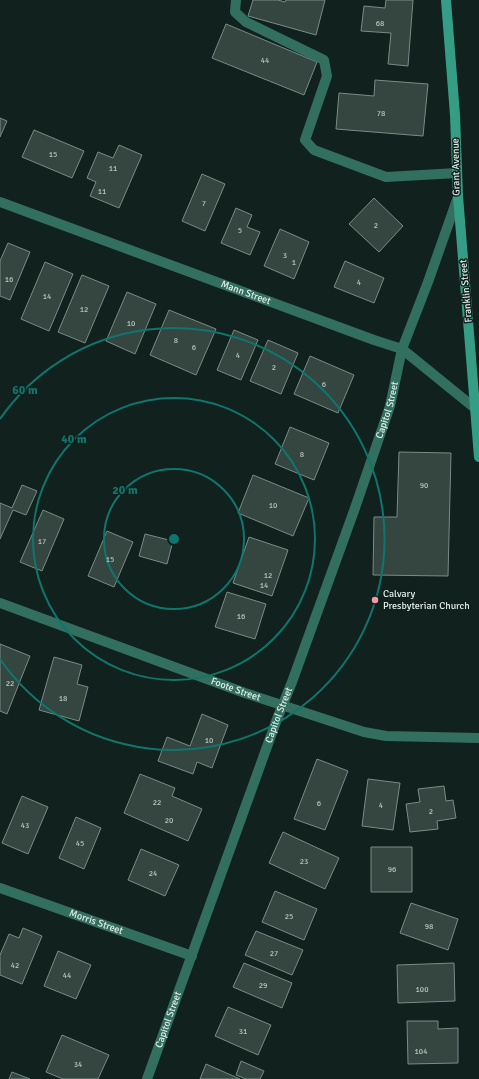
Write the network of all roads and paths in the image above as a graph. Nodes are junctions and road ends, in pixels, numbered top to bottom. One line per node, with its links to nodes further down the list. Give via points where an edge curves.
1 (236, 0): 3 (street, via 235,12 246,22 324,60 327,76 305,140 314,150 386,177)
2 (446, 0): 3 (street, Grant Avenue)
3 (457, 173): 4 (street, Grant Avenue)
4 (458, 196): 6 (street, Grant Avenue); 7 (street, Franklin Street)
5 (0, 202): 6 (street, Mann Street, via 374,340)
6 (402, 348): 7 (street, Mann Street); 10 (street, Capitol Street, via 390,406)
7 (477, 409): 8 (street, Franklin Street)
8 (479, 457)
9 (0, 603): 10 (street, Foote Street)
10 (283, 705): 11 (street, Foote Street, via 364,732 386,736); 13 (street, Capitol Street)
11 (479, 738)
12 (0, 888): 13 (street, Morris Street)
13 (192, 956): 14 (street, Capitol Street)
14 (147, 1079)

